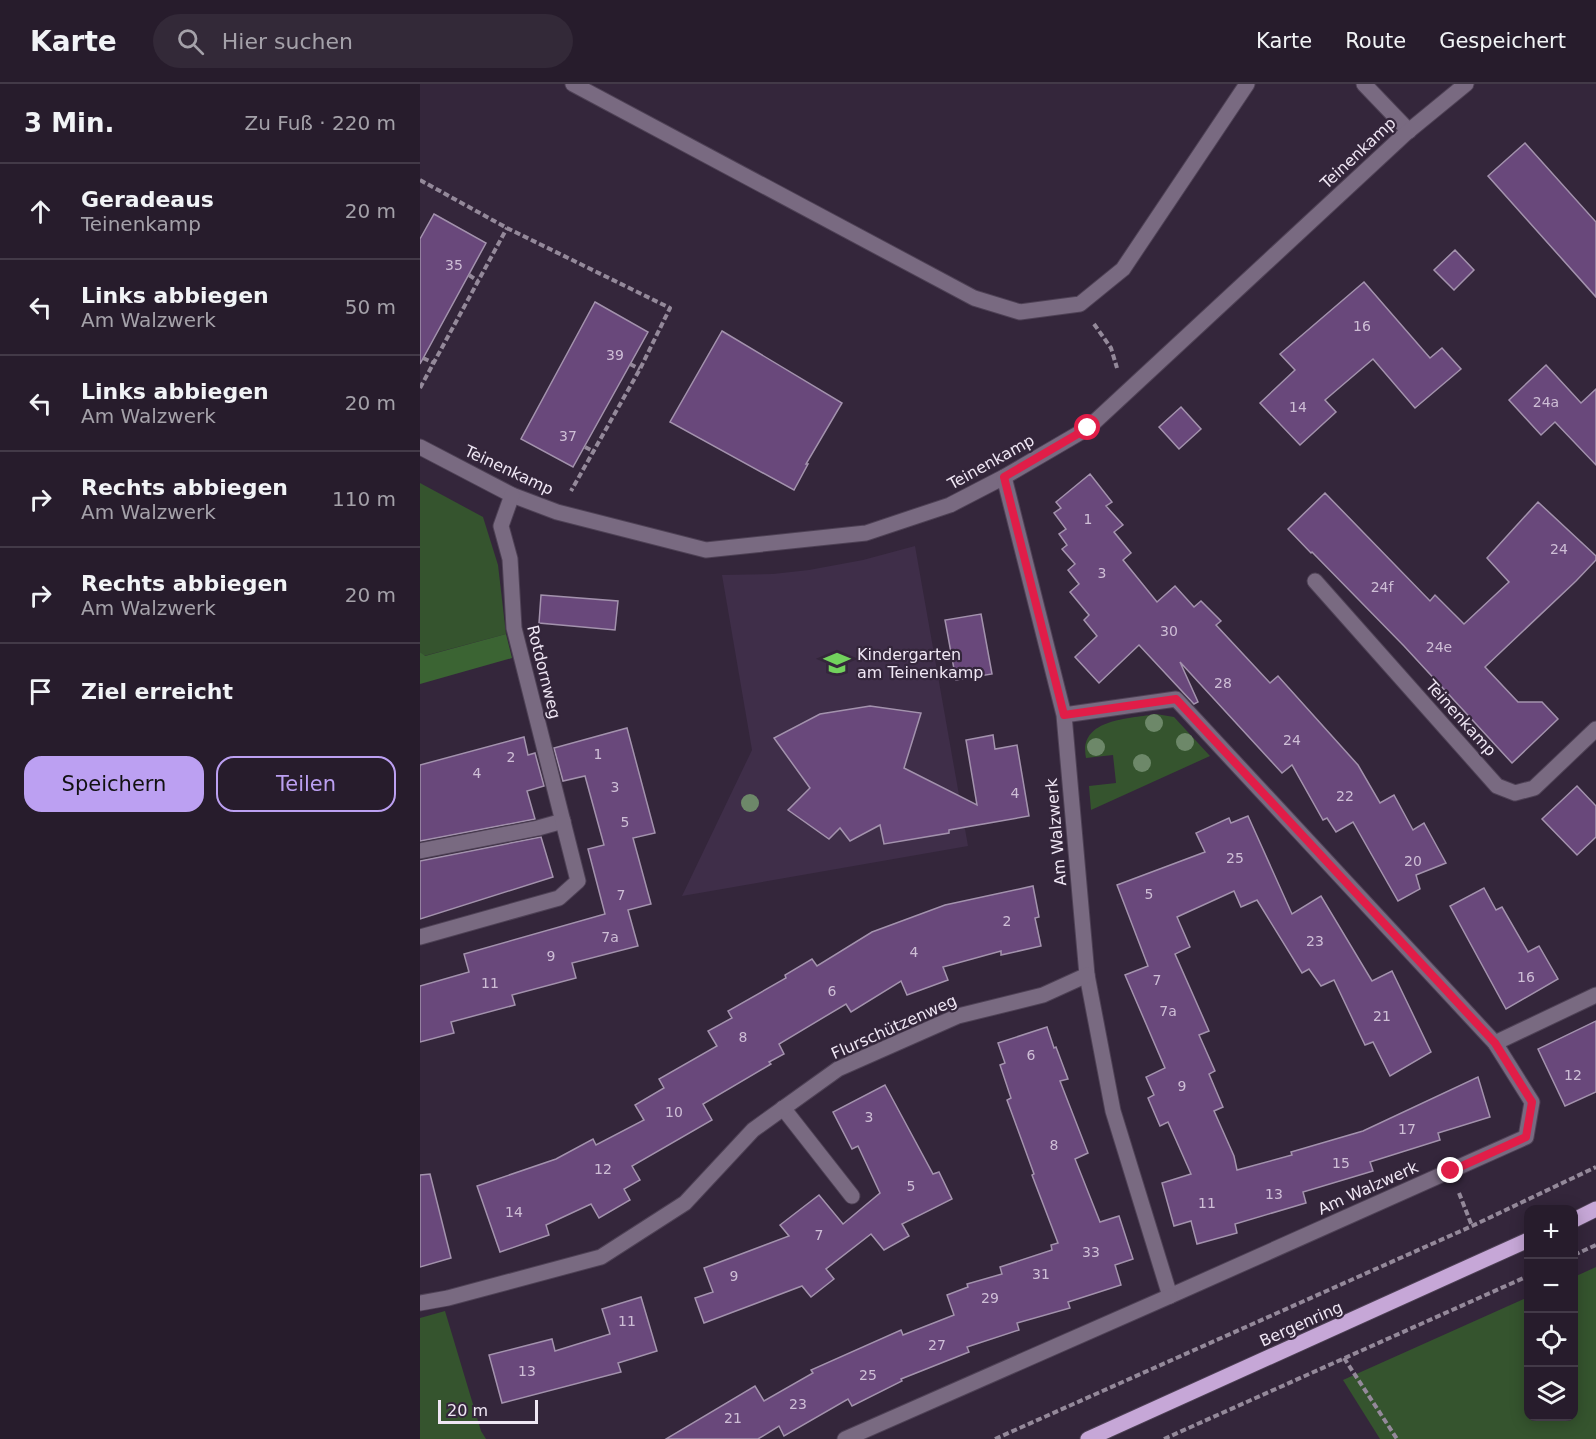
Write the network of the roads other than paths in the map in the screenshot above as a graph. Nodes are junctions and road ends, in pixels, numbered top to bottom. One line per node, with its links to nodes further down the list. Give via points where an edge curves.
1 (573, 84): 2 (street, via 974,298 1020,312 1080,304 1123,269)
2 (1247, 84)
3 (1364, 84): 5 (street)
4 (1466, 84): 5 (street, Teinenkamp)
5 (1409, 131): 7 (street, Teinenkamp, via 1088,428)
6 (420, 447): 8 (street, Teinenkamp)
7 (1004, 477): 8 (street, Teinenkamp, via 950,506 866,533 706,550 557,512); 10 (street, Am Walzwerk)
8 (512, 495): 12 (street, Rotdornweg, via 501,526 510,559 514,628)
9 (1315, 581): 11 (street, Teinenkamp, via 1497,786 1515,793 1534,788)
10 (1064, 715): 15 (street, Am Walzwerk); 17 (street, Am Walzwerk, via 1176,699)
11 (1596, 729)
12 (563, 821): 13 (street); 14 (street, Rotdornweg, via 578,881 559,898)
13 (420, 851)
14 (420, 937)
15 (1087, 975): 18 (street, Flurschützenweg, via 1043,995 958,1016 838,1069); 23 (street, Am Walzwerk, via 1113,1111)
16 (1596, 995): 17 (street)
17 (1495, 1043): 23 (street, Am Walzwerk, via 1532,1102 1526,1137)
18 (783, 1108): 19 (street); 24 (street, Flurschützenweg, via 753,1130 685,1203 601,1257)
19 (852, 1196)
20 (1596, 1209): 21 (main road)
21 (1578, 1218)
22 (1524, 1242): 26 (main road, Bergenring)
23 (1170, 1296): 25 (street)
24 (420, 1304)
25 (844, 1439)
26 (1088, 1439)

